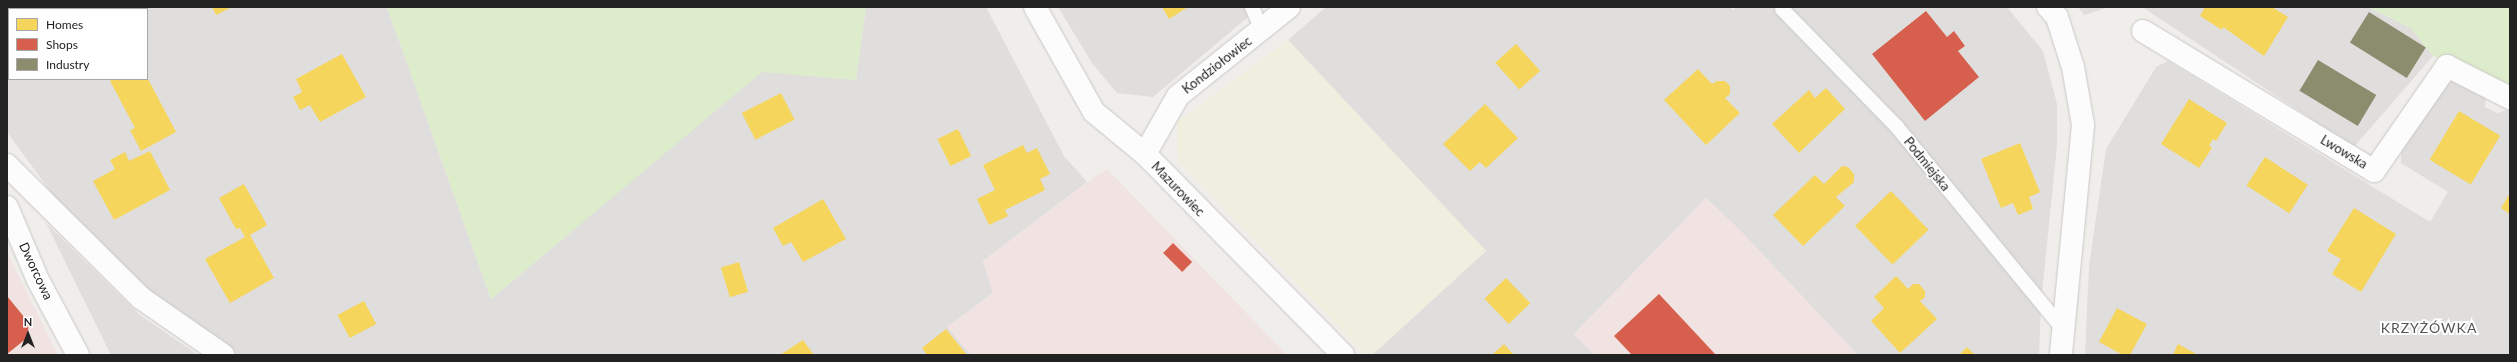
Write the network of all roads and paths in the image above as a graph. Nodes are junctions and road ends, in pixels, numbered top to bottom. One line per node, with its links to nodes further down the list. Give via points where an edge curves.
1 (1035, 7): 9 (street, Mazurowiec, via 1094,112)
2 (1252, 7): 6 (lane)
3 (1289, 7): 6 (street, Kondziołowiec)
4 (2048, 7): 12 (street, via 2057,17 2074,67 2083,125)
5 (1782, 9): 12 (lane, Podmiejska, via 1898,126)
6 (1262, 30): 9 (street, Kondziołowiec, via 1178,96)
7 (2143, 31): 8 (street, Lwowska, via 2374,171 2447,66)
8 (2510, 98)
9 (1145, 154): 15 (street, Mazurowiec)
10 (7, 165): 14 (street, via 141,298)
11 (7, 207): 13 (street, Dworcowa, via 38,280)
12 (2062, 328): 16 (street)
13 (78, 355)
14 (223, 355)
15 (1343, 355)
16 (2061, 355)

